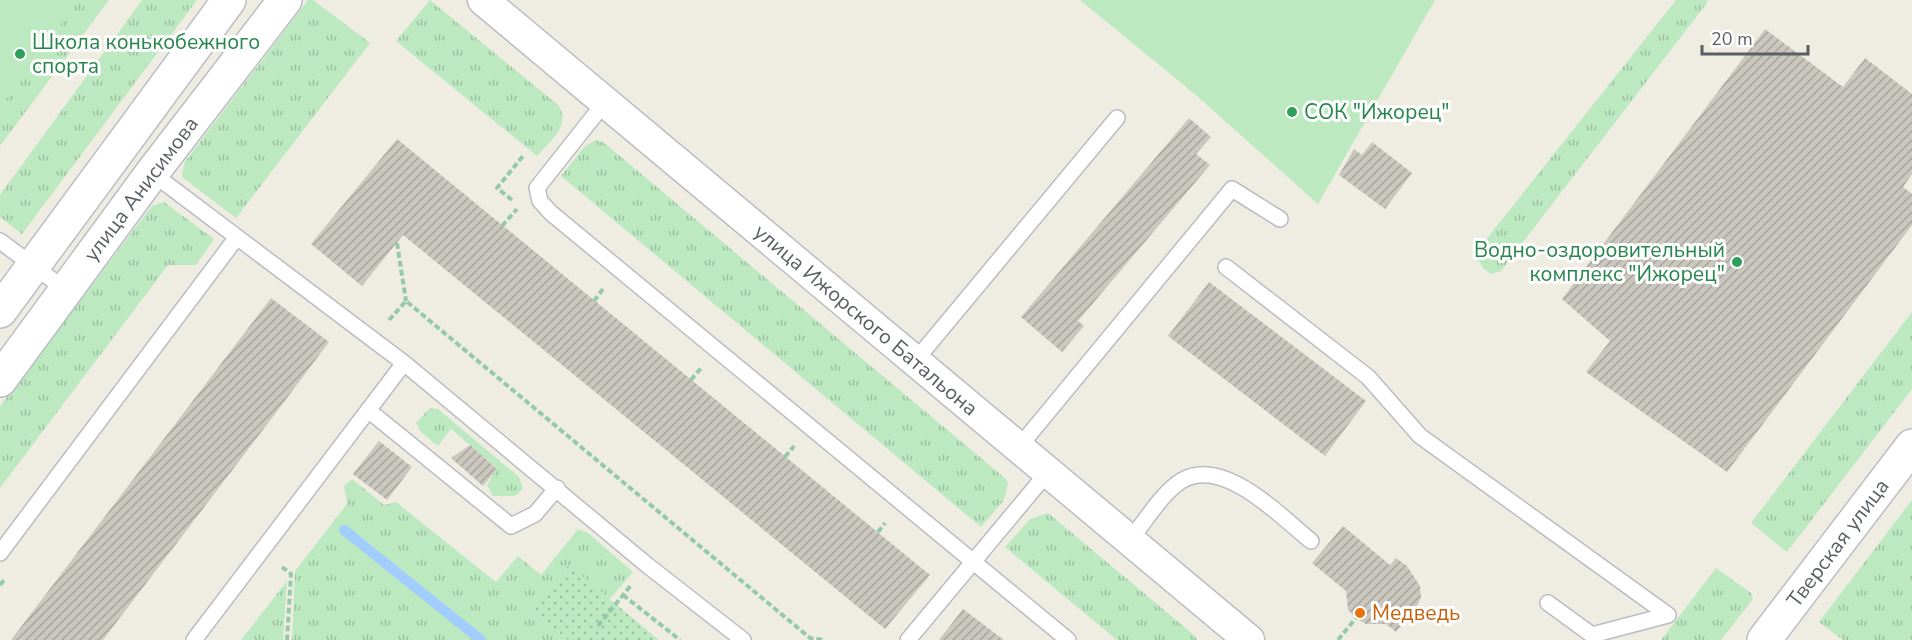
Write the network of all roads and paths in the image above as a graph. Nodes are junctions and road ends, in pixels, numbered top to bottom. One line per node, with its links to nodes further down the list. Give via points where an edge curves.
1 (229, 0): 13 (main road, улица Анисимова)
2 (285, 0): 6 (main road, улица Анисимова)
3 (483, 0): 4 (street, улица Ижорского Батальона)
4 (605, 102): 19 (street, улица Ижорского Батальона); 32 (lane, via 546,174 537,188 540,201)
5 (1117, 118): 19 (lane)
6 (152, 173): 10 (lane); 15 (main road, улица Анисимова)
7 (519, 206): 9 (path)
8 (1280, 219): 24 (lane, via 1232,189)
9 (502, 226)
10 (237, 237): 20 (lane); 30 (lane)
11 (0, 241): 13 (lane)
12 (397, 243): 16 (path)
13 (33, 266): 15 (lane); 17 (main road, улица Анисимова)
14 (1226, 267): 34 (lane, via 1368,377 1420,436 1668,615 1592,634)
15 (66, 290): 21 (main road, улица Анисимова)
16 (406, 301): 18 (path); 42 (path, via 810,638)
17 (0, 311)
18 (385, 323)
19 (915, 361): 24 (street, улица Ижорского Батальона)
20 (404, 363): 22 (lane); 26 (lane)
21 (0, 380)
22 (368, 410): 26 (lane, via 511,526 535,514); 29 (lane)
23 (1912, 446): 46 (main road, Тверская улица)
24 (1019, 447): 25 (street, улица Ижорского Батальона)
25 (1048, 472): 27 (street, улица Ижорского Батальона); 32 (lane)
26 (557, 488): 31 (lane)
27 (1130, 540): 28 (lane, via 1170,491 1182,481 1199,476 1225,478 1250,491); 37 (street, улица Ижорского Батальона)
28 (1311, 541)
29 (262, 550): 38 (lane); 39 (path, via 291,574)
30 (0, 553)
31 (647, 564): 33 (path); 41 (lane)
32 (973, 564): 43 (lane); 44 (lane)
33 (623, 595): 36 (path); 40 (path)
34 (1548, 603)
35 (1356, 618): 45 (path)
36 (598, 626)
37 (1244, 638)
38 (194, 640)
39 (287, 640)
40 (680, 640)
41 (743, 640)
42 (825, 640)
43 (908, 640)
44 (1068, 640)
45 (1338, 640)
46 (1764, 640)

